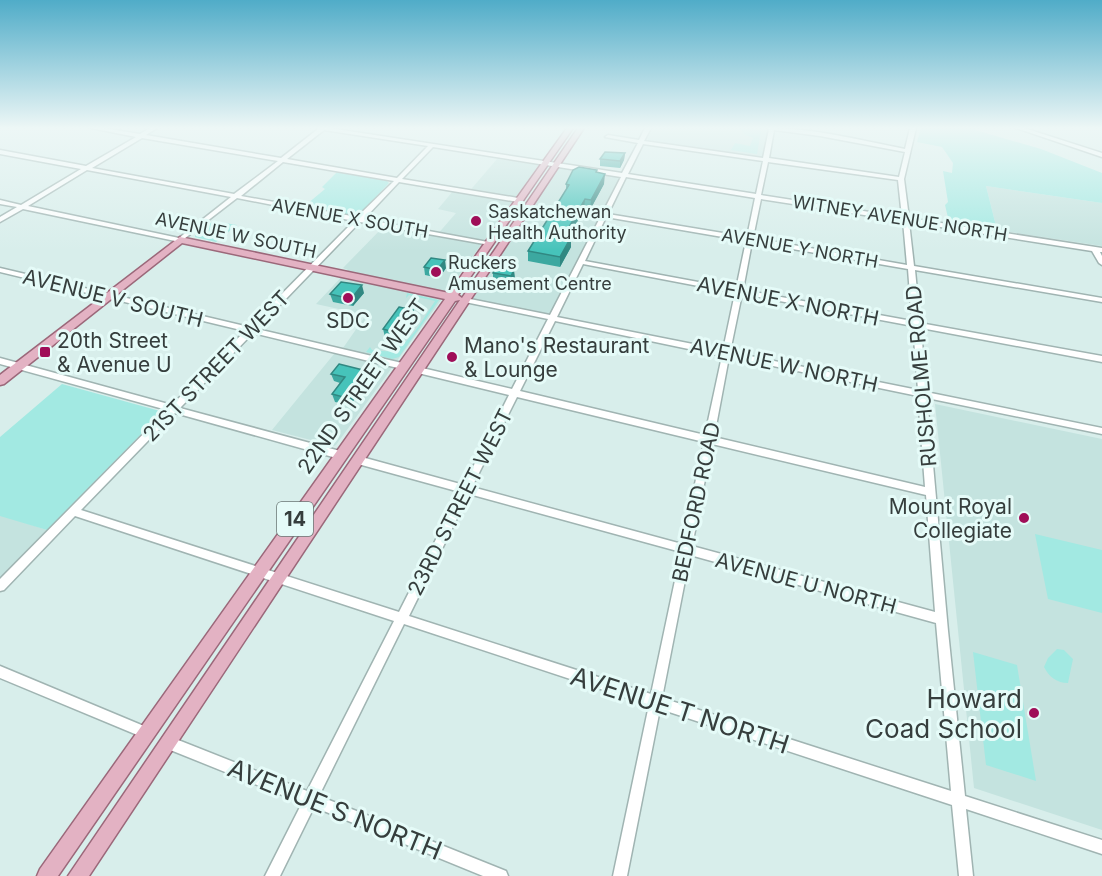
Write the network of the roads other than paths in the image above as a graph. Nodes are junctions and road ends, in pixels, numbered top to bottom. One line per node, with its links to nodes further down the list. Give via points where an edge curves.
1 (85, 169): 16 (street, AVENUE X SOUTH); 19 (street)
2 (271, 169): 16 (street)
3 (334, 169): 14 (street)
4 (410, 169): 14 (street, 21ST STREET WEST)
5 (546, 169): 17 (main road, 22ND STREET WEST / 14)
6 (547, 169): 36 (main road, 22ND STREET WEST / 14)
7 (580, 169): 12 (street, WITNEY AVENUE NORTH)
8 (628, 169): 12 (street, 23RD STREET WEST)
9 (764, 169): 15 (street, BEDFORD ROAD)
10 (833, 169): 13 (street)
11 (903, 169): 13 (street, RUSHOLME ROAD)
12 (624, 176): 15 (street, WITNEY AVENUE NORTH); 20 (street, 23RD STREET WEST)
13 (901, 179): 21 (street, RUSHOLME ROAD)
14 (399, 180): 17 (street); 23 (street, 21ST STREET WEST)
15 (758, 196): 21 (street, WITNEY AVENUE NORTH); 24 (street, BEDFORD ROAD)
16 (235, 197): 23 (street, AVENUE X SOUTH); 25 (street)
17 (518, 200): 26 (main road, 22ND STREET WEST / 14)
18 (0, 202): 19 (street, AVENUE W SOUTH)
19 (21, 207): 22 (street); 25 (street, AVENUE W SOUTH)
20 (605, 215): 24 (street, AVENUE Y NORTH); 28 (street, 23RD STREET WEST)
21 (906, 219): 27 (street, WITNEY AVENUE NORTH); 30 (street, RUSHOLME ROAD)
22 (0, 220)
23 (359, 220): 26 (street, AVENUE X SOUTH); 31 (street, 21ST STREET WEST)
24 (750, 239): 30 (street, AVENUE Y NORTH); 33 (street, BEDFORD ROAD)
25 (180, 240): 31 (main road, AVENUE W SOUTH); 34 (main road)
26 (488, 244): 35 (main road, 22ND STREET WEST / 14)
27 (1099, 249): 29 (street)
28 (581, 262): 33 (street, AVENUE X NORTH); 38 (street, 23RD STREET WEST)
29 (1102, 263)
30 (912, 267): 37 (street, AVENUE Y NORTH); 39 (street, RUSHOLME ROAD)
31 (312, 268): 35 (main road, AVENUE W SOUTH); 40 (street, 21ST STREET WEST)
32 (0, 270): 34 (street, AVENUE V SOUTH)
33 (738, 291): 39 (street, AVENUE X NORTH); 41 (street, BEDFORD ROAD)
34 (108, 297): 40 (street, AVENUE V SOUTH); 44 (main road)
35 (450, 297): 36 (main road, AVENUE W SOUTH); 45 (main road, 22ND STREET WEST / 14)
36 (465, 300): 38 (street, AVENUE W NORTH); 46 (main road, 22ND STREET WEST / 14)
37 (1102, 300)
38 (553, 318): 41 (street, AVENUE W NORTH); 48 (street, 23RD STREET WEST)
39 (916, 324): 42 (street, AVENUE X NORTH); 49 (street, RUSHOLME ROAD)
40 (250, 331): 45 (street, AVENUE V SOUTH); 50 (street, 21ST STREET WEST)
41 (726, 353): 49 (street, AVENUE W NORTH); 52 (street, BEDFORD ROAD)
42 (1102, 359)
43 (0, 361): 44 (street)
44 (19, 366): 47 (main road); 50 (street)
45 (402, 366): 53 (main road, 22ND STREET WEST / 14)
46 (418, 370): 48 (street); 54 (main road, 22ND STREET WEST / 14)
47 (0, 381)
48 (515, 393): 52 (street); 55 (street, 23RD STREET WEST)
49 (922, 393): 51 (street, AVENUE W NORTH); 56 (street, RUSHOLME ROAD)
50 (172, 410): 53 (street); 57 (street, 21ST STREET WEST)
51 (1102, 431)
52 (709, 440): 56 (street); 58 (street, BEDFORD ROAD)
53 (340, 455): 59 (main road, 22ND STREET WEST / 14)
54 (358, 460): 55 (street, AVENUE U NORTH); 60 (main road, 22ND STREET WEST / 14)
55 (466, 490): 58 (street, AVENUE U NORTH); 62 (street, 23RD STREET WEST)
56 (930, 492): 63 (street, RUSHOLME ROAD)
57 (73, 511): 59 (street, AVENUE T NORTH); 61 (street, 21ST STREET WEST)
58 (686, 550): 63 (street, AVENUE U NORTH); 65 (street, BEDFORD ROAD)
59 (258, 573): 60 (street, AVENUE T NORTH); 66 (main road, 22ND STREET WEST / 14)
60 (278, 579): 62 (street, AVENUE T NORTH); 67 (main road, 22ND STREET WEST / 14)
61 (0, 586)
62 (401, 619): 65 (street, AVENUE T NORTH); 68 (street, 23RD STREET WEST)
63 (942, 619): 69 (street, RUSHOLME ROAD)
64 (0, 672): 66 (street)
65 (654, 702): 69 (street, AVENUE T NORTH); 75 (street, BEDFORD ROAD)
66 (147, 732): 71 (main road, 22ND STREET WEST / 14)
67 (168, 742): 68 (street, AVENUE S NORTH); 72 (main road, 22ND STREET WEST / 14)
68 (311, 799): 73 (street, 23RD STREET WEST); 74 (street, AVENUE S NORTH)
69 (958, 799): 70 (street, AVENUE T NORTH); 76 (street, RUSHOLME ROAD)
70 (1102, 847)
71 (47, 876)
72 (78, 876)
73 (272, 876)
74 (501, 876)
75 (620, 876)
76 (966, 876)

